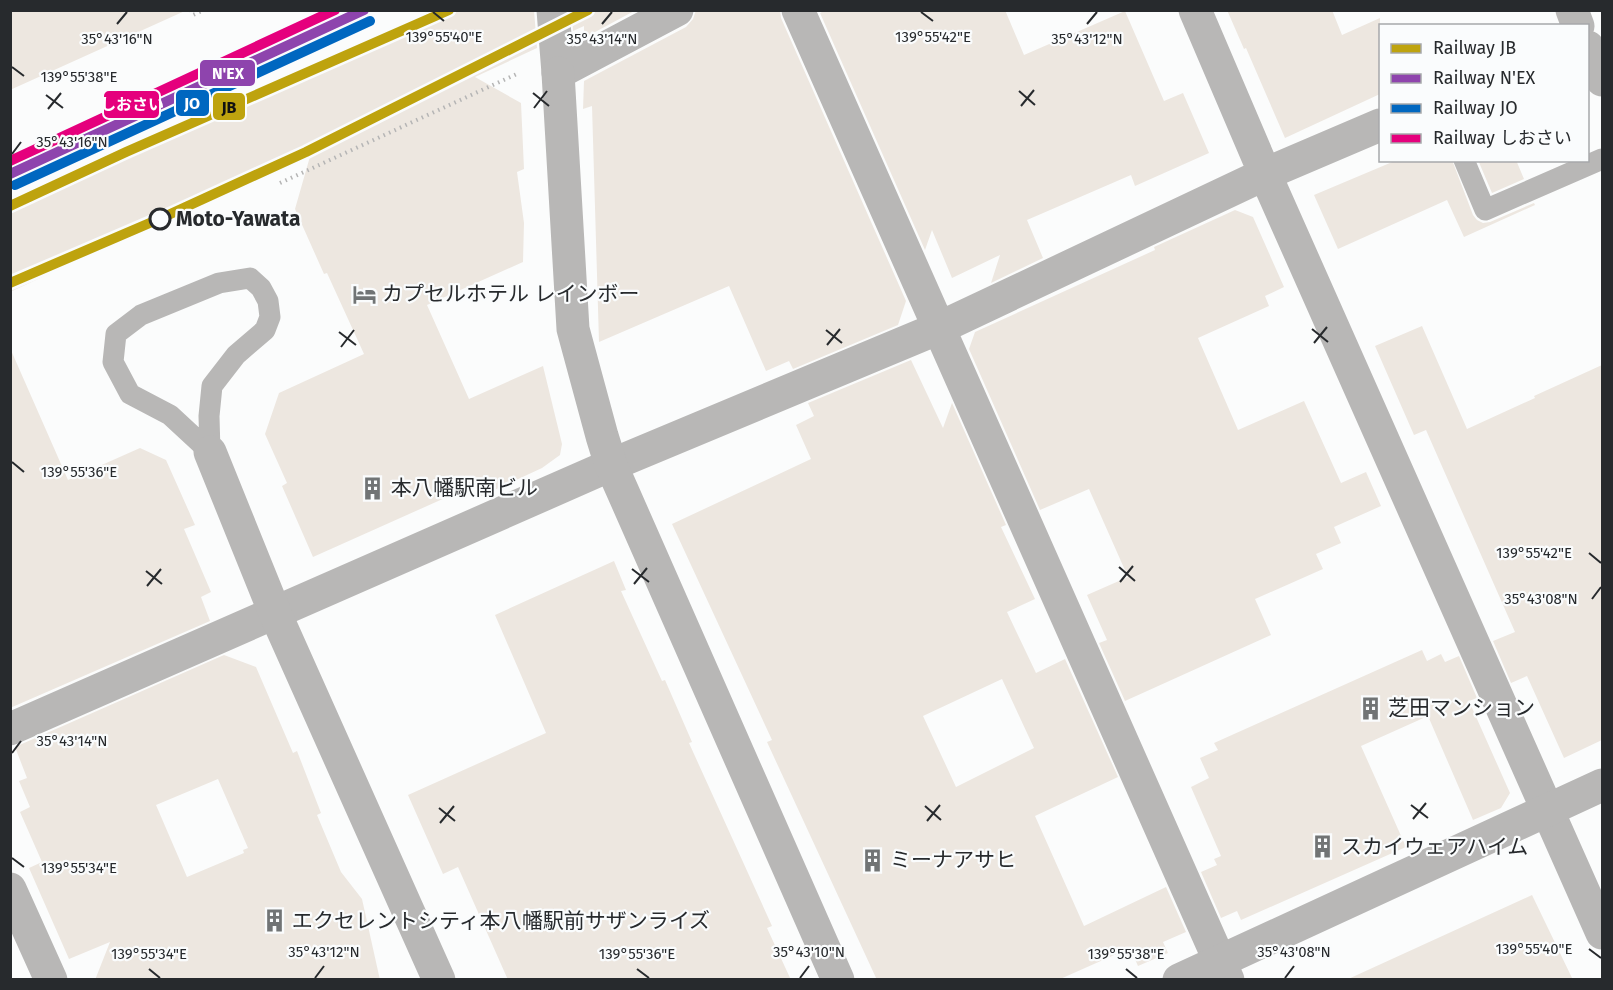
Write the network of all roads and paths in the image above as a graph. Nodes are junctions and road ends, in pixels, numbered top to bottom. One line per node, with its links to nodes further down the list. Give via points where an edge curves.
1 (191, 10): 2 (path, via 193,15)
2 (204, 10)
3 (553, 10): 8 (street)
4 (677, 10): 8 (street)
5 (798, 10): 15 (street)
6 (1195, 10): 13 (street)
7 (1589, 51): 9 (street)
8 (557, 64): 14 (path); 17 (street, via 573,330)
9 (1602, 80)
10 (1379, 125): 13 (street)
11 (1602, 159): 12 (lane, via 1485,210)
12 (1465, 162)
13 (1264, 174): 15 (street); 21 (street)
14 (280, 183)
15 (939, 328): 17 (street); 24 (street)
16 (210, 452): 16 (lane, via 170,415 130,394 113,362 116,334 141,315 219,283 250,278 268,301 270,317 265,330 236,355 212,386); 18 (street)
17 (611, 465): 18 (street); 27 (street)
18 (275, 613): 19 (street); 26 (street)
19 (10, 729)
20 (1602, 785): 21 (street)
21 (1547, 809): 23 (street); 24 (street)
22 (10, 889): 25 (street)
23 (1602, 933)
24 (1224, 971): 28 (street)
25 (51, 980)
26 (439, 980)
27 (838, 980)
28 (1179, 980)

